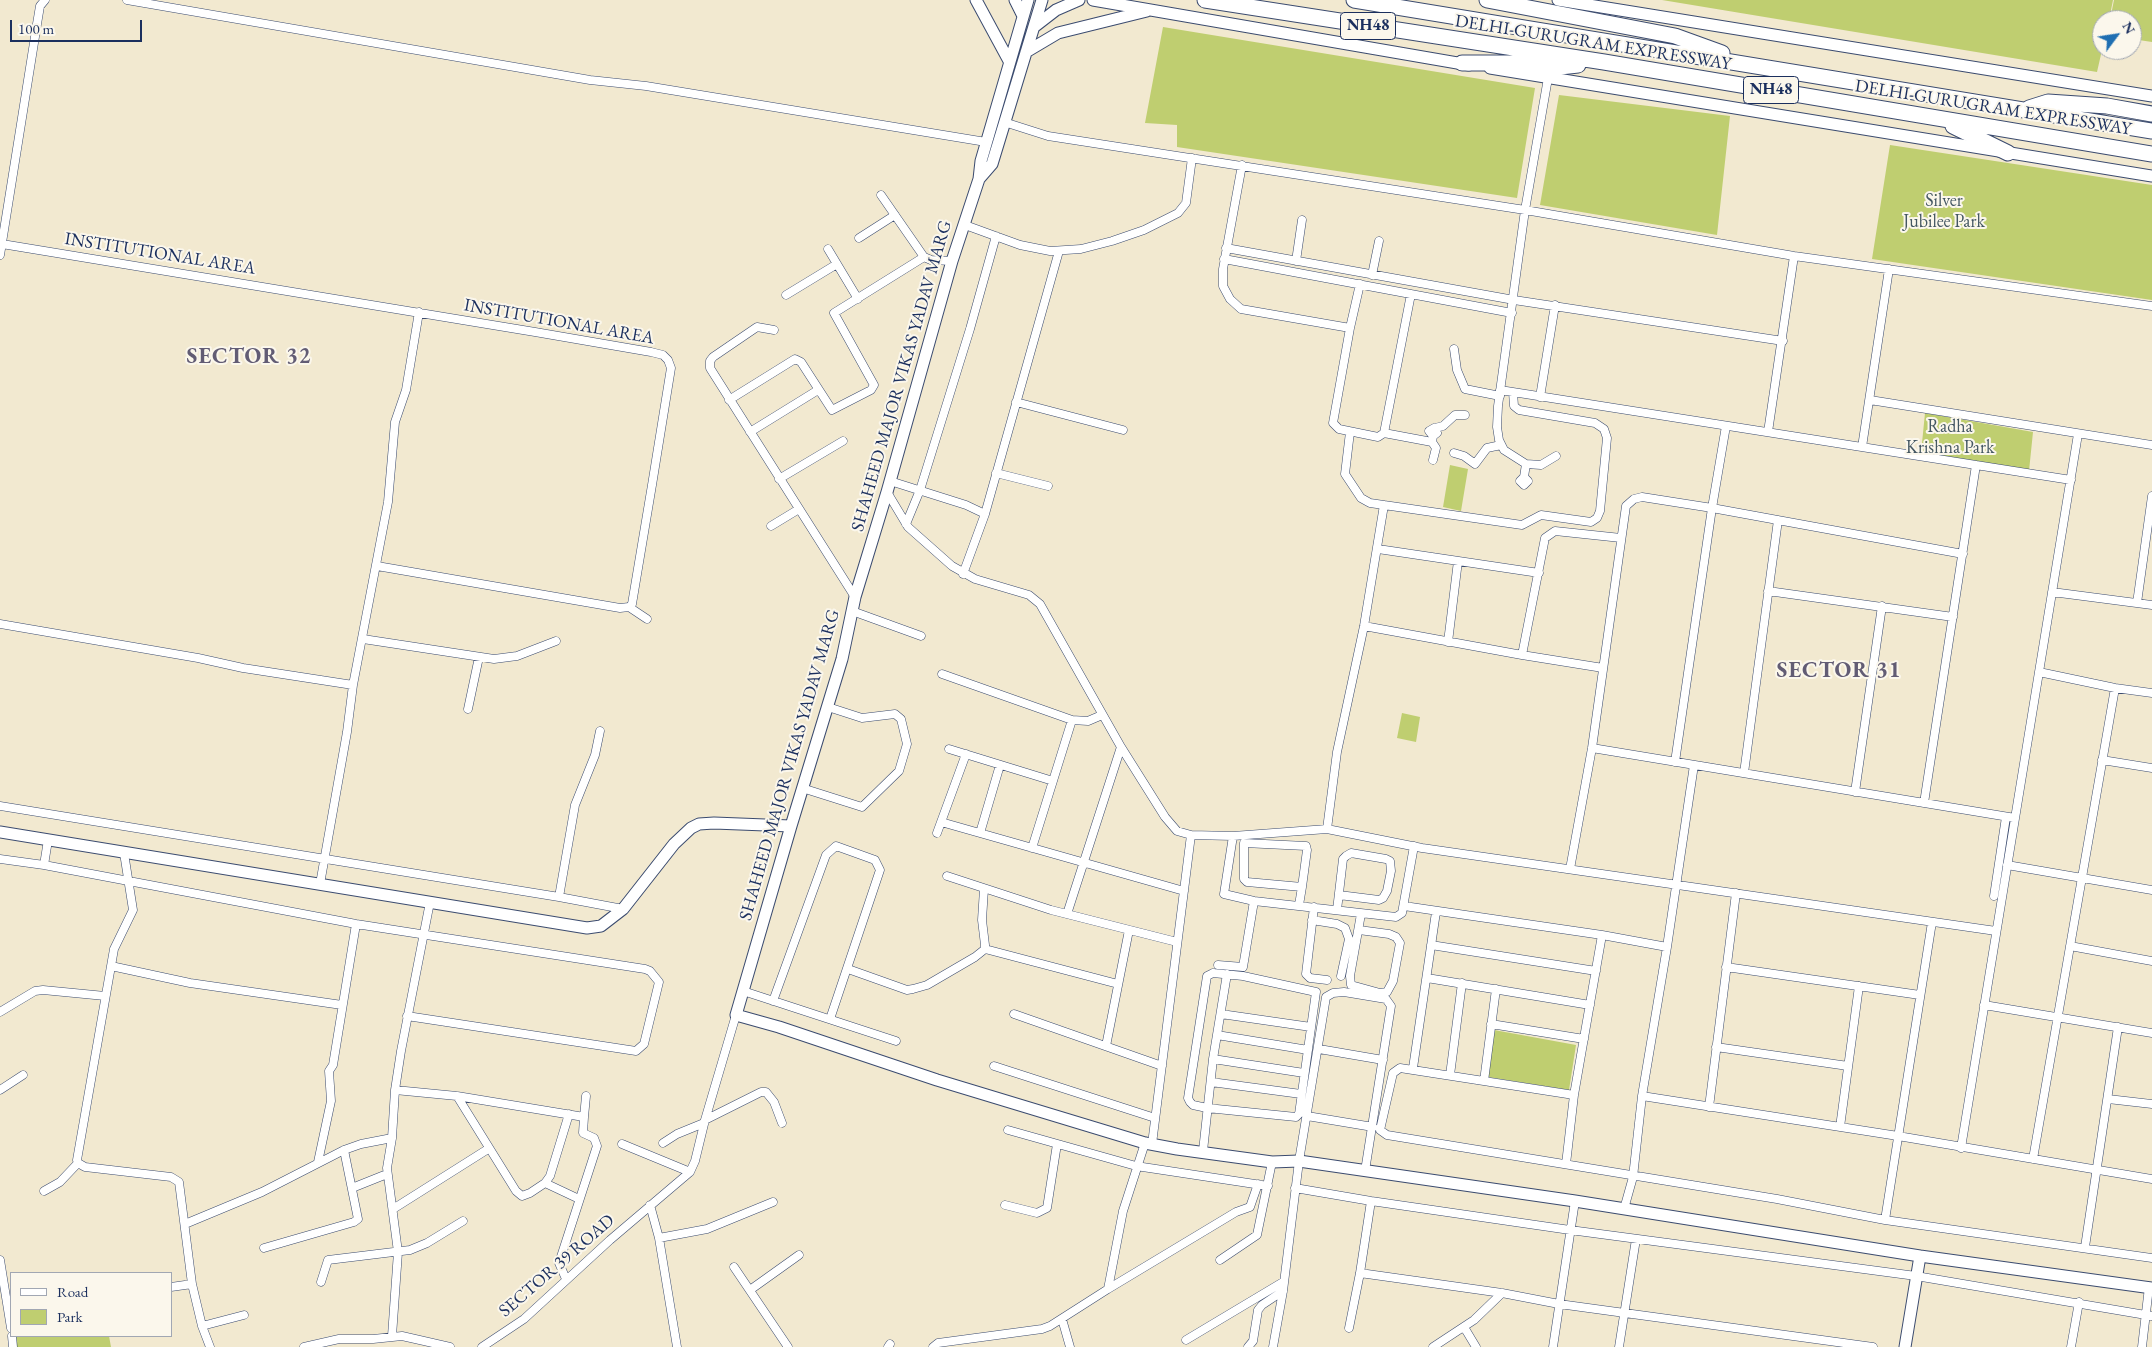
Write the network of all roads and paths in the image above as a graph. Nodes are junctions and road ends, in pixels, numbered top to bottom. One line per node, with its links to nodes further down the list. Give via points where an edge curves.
1 (127, 0): 28 (street, via 590,80 646,86)
2 (976, 0): 17 (street)
3 (1015, 0): 14 (street)
4 (1028, 0): 14 (street, SHAHEED MAJOR VIKAS YADAV MARG)
5 (1042, 0): 15 (street, SHAHEED MAJOR VIKAS YADAV MARG)
6 (1079, 0): 15 (street, via 1056,10)
7 (1093, 0): 13 (street)
8 (1205, 0): 18 (highway, DELHI-GURUGRAM EXPRESSWAY / NH48)
9 (1354, 0): 20 (highway, DELHI-GURUGRAM EXPRESSWAY / NH48)
10 (1487, 0): 20 (highway, via 1675,36)
11 (1558, 0): 22 (street)
12 (41, 2): 43 (street)
13 (1151, 10): 16 (street, via 1058,33); 19 (street)
14 (1023, 16): 17 (street, SHAHEED MAJOR VIKAS YADAV MARG)
15 (1034, 26): 16 (street, SHAHEED MAJOR VIKAS YADAV MARG)
16 (1026, 52): 26 (street, SHAHEED MAJOR VIKAS YADAV MARG)
17 (1009, 61): 28 (street, SHAHEED MAJOR VIKAS YADAV MARG)
18 (1604, 62): 19 (highway, via 1560,66); 25 (highway, DELHI-GURUGRAM EXPRESSWAY / NH48)
19 (1462, 63): 21 (street)
20 (1757, 66): 23 (highway, DELHI-GURUGRAM EXPRESSWAY / NH48)
21 (1548, 78): 29 (street); 36 (street)
22 (2152, 96)
23 (2025, 110): 24 (highway, via 2048,102 2107,106); 27 (highway, DELHI-GURUGRAM EXPRESSWAY / NH48)
24 (2152, 114)
25 (1938, 118): 29 (highway); 30 (highway, DELHI-GURUGRAM EXPRESSWAY / NH48)
26 (1004, 122): 31 (street, via 1048,136); 34 (street, SHAHEED MAJOR VIKAS YADAV MARG, via 992,164)
27 (2152, 131)
28 (986, 142): 34 (street, SHAHEED MAJOR VIKAS YADAV MARG)
29 (2008, 153): 33 (street)
30 (2152, 154)
31 (1192, 158): 32 (street); 46 (street, via 1186,202 1178,213 1112,242)
32 (1242, 165): 36 (street); 44 (street)
33 (2152, 176)
34 (979, 180): 39 (street, SHAHEED MAJOR VIKAS YADAV MARG)
35 (881, 195): 37 (street)
36 (1525, 210): 49 (street); 60 (street)
37 (896, 215): 41 (street); 48 (street)
38 (1302, 220): 52 (street)
39 (965, 225): 40 (street); 51 (street, SHAHEED MAJOR VIKAS YADAV MARG)
40 (996, 236): 46 (street, via 1020,245); 100 (street)
41 (859, 238)
42 (1379, 241): 55 (street)
43 (2, 244): 47 (street); 63 (street, INSTITUTIONAL AREA)
44 (1226, 248): 50 (street); 52 (street)
45 (828, 249): 53 (street)
46 (1059, 251): 75 (street)
47 (0, 255)
48 (924, 256): 51 (street, via 931,260); 59 (street)
49 (1794, 256): 54 (street); 67 (street)
50 (1224, 259): 56 (street); 65 (street, via 1223,286 1241,309)
51 (952, 261): 98 (street, SHAHEED MAJOR VIKAS YADAV MARG)
52 (1296, 261): 55 (street)
53 (837, 264): 58 (street); 59 (street)
54 (1889, 269): 62 (street); 74 (street)
55 (1372, 274): 60 (street)
56 (1360, 284): 57 (street); 65 (street)
57 (1411, 294): 64 (street); 82 (street)
58 (786, 295)
59 (858, 299): 69 (street, via 835,311 834,316 873,388 832,410)
60 (1514, 300): 61 (street); 64 (street)
61 (1555, 306): 67 (street); 72 (street)
62 (2152, 306)
63 (419, 312): 113 (street, via 406,390 395,422 389,494); 122 (street, INSTITUTIONAL AREA, via 651,352 668,360 670,368 652,485)
64 (1512, 312): 71 (street)
65 (1350, 328): 80 (street, via 1333,417 1334,426)
66 (774, 330): 73 (street, via 757,326 710,361 710,368)
67 (1783, 341): 81 (street)
68 (1454, 349): 71 (street, via 1457,370 1465,389)
69 (818, 390): 73 (street, via 801,362 795,359); 79 (street)
70 (1513, 392): 71 (street); 72 (street); 102 (street, via 1514,406 1519,410 1595,424 1604,429 1607,438 1597,518 1584,522 1541,515 1522,525)
71 (1500, 393): 86 (street, via 1497,427)
72 (1540, 397): 77 (street)
73 (729, 400): 79 (street)
74 (1870, 400): 83 (street); 88 (street)
75 (1016, 402): 78 (street); 94 (street)
76 (1465, 415): 84 (street, via 1455,415)
77 (1726, 426): 81 (street); 103 (street)
78 (1123, 430)
79 (750, 432): 96 (street)
80 (1350, 432): 82 (street, via 1378,437); 102 (street, via 1344,469 1346,478 1365,501)
81 (1768, 432): 88 (street)
82 (1384, 433): 84 (street)
83 (2078, 434): 87 (street); 97 (street)
84 (1433, 435): 91 (street, via 1436,448)
85 (843, 441): 96 (street)
86 (1501, 445): 89 (street, via 1487,448 1475,464); 92 (street)
87 (2152, 445)
88 (1862, 447): 93 (street)
89 (1454, 453)
90 (1556, 456): 92 (street, via 1541,465)
91 (1433, 460)
92 (1526, 464): 95 (street)
93 (1976, 465): 97 (street); 111 (street)
94 (996, 473): 99 (street); 105 (street)
95 (1524, 477)
96 (779, 479): 104 (street)
97 (2070, 480): 117 (street)
98 (889, 486): 100 (street); 107 (street); 118 (street, SHAHEED MAJOR VIKAS YADAV MARG)
99 (1048, 486)
100 (920, 490): 105 (street); 107 (street)
101 (2152, 496): 119 (street)
102 (1384, 505): 110 (street)
103 (1712, 508): 106 (street); 109 (street, via 1642,497 1634,499 1626,506); 150 (street)
104 (799, 509): 108 (street); 118 (street)
105 (985, 514): 115 (street)
106 (1778, 520): 111 (street); 116 (street)
107 (906, 524): 115 (street)
108 (770, 526)
109 (1621, 538): 114 (street, via 1554,531 1545,538); 134 (street)
110 (1378, 549): 112 (street); 127 (street)
111 (1963, 554): 124 (street)
112 (1458, 561): 114 (street); 131 (street)
113 (377, 566): 122 (street); 129 (street)
114 (1539, 573): 132 (street)
115 (963, 574): 142 (street, via 1029,595 1040,604)
116 (1768, 592): 121 (street); 154 (street)
117 (2052, 592): 119 (street); 135 (street)
118 (855, 597): 123 (street, SHAHEED MAJOR VIKAS YADAV MARG)
119 (2137, 602): 120 (street)
120 (2152, 604)
121 (1882, 606): 124 (street); 157 (street)
122 (629, 607): 125 (street)
123 (852, 611): 128 (street); 140 (street, SHAHEED MAJOR VIKAS YADAV MARG)
124 (1953, 617): 158 (street)
125 (647, 619)
126 (0, 624): 137 (street)
127 (1364, 626): 131 (street); 164 (street, via 1338,752)
128 (921, 636)
129 (363, 639): 133 (street); 137 (street)
130 (556, 641): 133 (street, via 506,659)
131 (1448, 642): 132 (street)
132 (1522, 655): 134 (street)
133 (479, 657): 141 (street)
134 (1603, 668): 146 (street)
135 (2039, 672): 138 (street); 161 (street)
136 (942, 674): 143 (street)
137 (353, 685): 175 (street)
138 (2114, 688): 139 (street); 149 (street)
139 (2152, 693)
140 (828, 707): 156 (street, SHAHEED MAJOR VIKAS YADAV MARG); 156 (street, via 862,718 895,714 900,719 907,744 899,771 862,807)
141 (468, 709)
142 (1102, 715): 143 (street, via 1088,721); 145 (street)
143 (1072, 720): 155 (street)
144 (600, 731): 192 (street, via 595,755 575,805)
145 (1121, 747): 168 (street, via 1171,825 1177,831); 176 (street)
146 (1592, 748): 150 (street); 179 (street)
147 (949, 749): 148 (street)
148 (966, 754): 151 (street); 162 (street)
149 (2102, 760): 153 (street); 181 (street)
150 (1675, 762): 152 (street)
151 (1000, 765): 155 (street); 167 (street)
152 (1694, 765): 154 (street); 184 (street)
153 (2152, 768)
154 (1744, 773): 157 (street)
155 (1053, 781): 172 (street)
156 (802, 788): 163 (street, SHAHEED MAJOR VIKAS YADAV MARG)
157 (1855, 792): 158 (street)
158 (1924, 803): 160 (street)
159 (0, 806): 175 (street)
160 (2006, 817): 161 (street); 191 (street)
161 (2015, 818): 178 (street)
162 (941, 822): 166 (street); 167 (street)
163 (790, 826): 198 (street, via 699,824 674,844); 230 (street, SHAHEED MAJOR VIKAS YADAV MARG)
164 (1327, 829): 169 (street); 171 (street)
165 (0, 832): 170 (street)
166 (937, 833)
167 (980, 833): 172 (street)
168 (1191, 835): 169 (street); 188 (street)
169 (1234, 836): 193 (street, via 1224,894)
170 (48, 840): 173 (street); 177 (street)
171 (1414, 846): 179 (street); 196 (street)
172 (1032, 848): 176 (street)
173 (124, 853): 182 (street); 183 (street)
174 (0, 859): 177 (street)
175 (324, 859): 183 (street); 192 (street)
176 (1083, 862): 188 (street); 201 (street)
177 (44, 865): 182 (street)
178 (2007, 865): 181 (street); 208 (street)
179 (1570, 868): 184 (street)
180 (947, 876): 186 (street)
181 (2082, 878): 187 (street); 213 (street)
182 (130, 883): 205 (street); 218 (street, via 133,910 117,942)
183 (320, 884): 194 (street)
184 (1677, 885): 189 (street); 214 (street)
185 (1302, 887): 185 (street, via 1306,846 1244,843 1244,879 1247,882); 195 (street)
186 (984, 889): 201 (street); 215 (street, via 982,920)
187 (2152, 890)
188 (1184, 891): 211 (street)
189 (1736, 892): 204 (street); 219 (street)
190 (1339, 895): 190 (street, via 1346,856 1351,854 1390,861 1391,871 1383,898); 199 (street)
191 (1994, 896)
192 (559, 897): 198 (street)
193 (1254, 901): 195 (street); 217 (street, via 1243,967)
194 (430, 902): 198 (street, via 587,928 601,926); 209 (street)
195 (1299, 905): 197 (street)
196 (1404, 906): 200 (street); 202 (street, via 1396,917)
197 (1314, 907): 199 (street); 203 (street)
198 (623, 909)
199 (1337, 910): 202 (street)
200 (1436, 912): 210 (street); 212 (street)
201 (1066, 914): 206 (street)
202 (1361, 914): 207 (street)
203 (1312, 920): 223 (street, via 1345,928 1349,939); 225 (street, via 1306,974 1310,978)
204 (1932, 922): 208 (street); 231 (street)
205 (356, 924): 209 (street); 236 (street)
206 (1128, 930): 211 (street); 226 (street)
207 (1359, 930): 207 (street, via 1351,985 1387,992 1393,981 1400,942 1389,934)
208 (1996, 931): 235 (street)
209 (424, 933): 241 (street); 241 (street, via 644,969 659,982 644,1044 636,1051)
210 (1602, 935): 214 (street); 221 (street)
211 (1177, 942): 258 (street)
212 (1431, 945): 221 (street); 224 (street)
213 (2070, 946): 216 (street); 242 (street)
214 (1667, 947): 272 (street)
215 (985, 949): 220 (street, via 927,985 907,990); 226 (street)
216 (2152, 961)
217 (1218, 965)
218 (111, 966): 232 (street); 236 (street)
219 (1726, 967): 228 (street); 252 (street)
220 (848, 968): 233 (street, via 880,870 875,860 836,846 826,855); 243 (street)
221 (1596, 971): 234 (street)
222 (1227, 974): 239 (street); 245 (street, via 1316,992); 276 (street, via 1207,976 1188,1098 1193,1105)
223 (1342, 976)
224 (1427, 978): 227 (street); 260 (street)
225 (1327, 980)
226 (1118, 984): 251 (street)
227 (1462, 984): 229 (street); 263 (street)
228 (1858, 986): 231 (street); 259 (street)
229 (1496, 988): 234 (street); 244 (street)
230 (743, 991): 233 (street); 240 (street, SHAHEED MAJOR VIKAS YADAV MARG)
231 (1920, 995): 286 (street)
232 (105, 996): 237 (street, via 35,991); 300 (street)
233 (773, 1000): 243 (street)
234 (1590, 1004): 249 (street)
235 (1984, 1005): 242 (street); 293 (street)
236 (342, 1006): 298 (street, via 330,1071 331,1101)
237 (0, 1012)
238 (1014, 1014): 251 (street)
239 (1221, 1014): 245 (street); 248 (street)
240 (736, 1015): 281 (street, SHAHEED MAJOR VIKAS YADAV MARG); 289 (street, via 937,1080)
241 (407, 1016): 267 (street)
242 (2058, 1017): 246 (street); 296 (street)
243 (830, 1019): 250 (street)
244 (1490, 1024): 249 (street); 264 (street)
245 (1311, 1026): 254 (street)
246 (2118, 1027): 247 (street); 273 (street)
247 (2152, 1033)
248 (1217, 1035): 254 (street); 255 (street)
249 (1584, 1039): 269 (street)
250 (896, 1041)
251 (1106, 1046): 258 (street)
252 (1716, 1047): 259 (street); 275 (street)
253 (1319, 1049): 256 (street); 256 (street, via 1326,997 1334,993 1386,999 1391,1006); 278 (street)
254 (1308, 1050): 261 (street)
255 (1214, 1059): 261 (street); 265 (street)
256 (1383, 1060): 283 (street)
257 (994, 1066): 280 (street)
258 (1162, 1066): 280 (street)
259 (1848, 1066): 284 (street)
260 (1413, 1068): 263 (street); 301 (street, via 1400,1068 1393,1073 1380,1124 1383,1133)
261 (1304, 1073): 268 (street)
262 (23, 1075): 266 (street)
263 (1450, 1076): 264 (street)
264 (1484, 1081): 269 (street)
265 (1211, 1082): 268 (street); 276 (street)
266 (0, 1090)
267 (395, 1090): 270 (street); 287 (street)
268 (1300, 1094): 276 (street, via 1298,1114 1294,1118)
269 (1574, 1095): 301 (street)
270 (457, 1096): 277 (street); 292 (street)
271 (586, 1096): 279 (street)
272 (1642, 1096): 275 (street); 307 (street)
273 (2108, 1099): 274 (street); 303 (street)
274 (2152, 1104)
275 (1709, 1107): 284 (street)
276 (1207, 1108): 295 (street)
277 (569, 1114): 279 (street); 309 (street)
278 (1307, 1116): 283 (street); 297 (street)
279 (584, 1117): 315 (street, via 583,1133 594,1138 597,1146)
280 (1155, 1118): 289 (street)
281 (704, 1122): 282 (street, via 766,1092 774,1102); 288 (street); 305 (street, SHAHEED MAJOR VIKAS YADAV MARG)
282 (782, 1123)
283 (1373, 1127): 304 (street)
284 (1840, 1127): 286 (street)
285 (1008, 1130): 291 (street)
286 (1898, 1136): 293 (street); 323 (street)
287 (392, 1138): 294 (street); 306 (street)
288 (662, 1143)
289 (1149, 1143): 295 (street); 302 (street)
290 (622, 1144): 305 (street)
291 (1057, 1144): 302 (street); 320 (street, via 1047,1208 1037,1214)
292 (488, 1148): 309 (street, via 522,1196); 321 (street)
293 (1961, 1148): 296 (street)
294 (344, 1150): 298 (street); 312 (street)
295 (1203, 1151): 299 (street)
296 (2033, 1159): 303 (street)
297 (1299, 1161): 299 (street); 304 (street); 313 (street)
298 (318, 1162): 325 (street, via 262,1192)
299 (1272, 1162): 311 (street)
300 (78, 1163): 314 (street, via 60,1182); 325 (street, via 176,1179)
301 (1566, 1164): 307 (street)
302 (1136, 1166): 310 (street); 346 (street, via 1123,1211)
303 (2097, 1170): 308 (street); 329 (street)
304 (1365, 1171): 317 (street)
305 (690, 1172): 319 (street)
306 (387, 1174): 312 (street); 321 (street)
307 (1632, 1177): 322 (street); 323 (street, via 1777,1199)
308 (2152, 1179)
309 (545, 1183): 315 (street)
310 (1258, 1184): 311 (street); 346 (street, via 1250,1206)
311 (1268, 1186): 336 (street, via 1257,1235)
312 (352, 1188): 330 (street, via 358,1212 358,1219 354,1222)
313 (1295, 1188): 316 (street); 342 (street)
314 (44, 1190)
315 (579, 1199): 340 (street, via 559,1263)
316 (1371, 1201): 326 (street); 338 (street)
317 (1575, 1201): 322 (street); 326 (street)
318 (773, 1202): 327 (street, via 707,1229)
319 (650, 1205): 327 (street); 340 (street, SECTOR 39 ROAD)
320 (1005, 1205)
321 (393, 1209): 331 (street)
322 (1624, 1209): 333 (street)
323 (1885, 1220): 329 (street)
324 (463, 1221): 331 (street, via 419,1247)
325 (185, 1224): 343 (street)
326 (1570, 1230): 328 (street); 351 (street)
327 (659, 1238): 368 (street)
328 (1636, 1239): 339 (street); 353 (street)
329 (2085, 1247): 334 (street)
330 (264, 1248)
331 (398, 1252): 341 (street, via 328,1260); 360 (street)
332 (799, 1255): 347 (street)
333 (1920, 1256): 339 (street); 345 (street)
334 (2152, 1258)
335 (0, 1260): 352 (street)
336 (1220, 1260)
337 (734, 1267): 347 (street)
338 (1360, 1273): 349 (street); 359 (street)
339 (1916, 1276): 350 (street); 378 (street)
340 (566, 1279): 367 (street, SECTOR 39 ROAD, via 524,1319)
341 (320, 1282)
342 (1283, 1282): 348 (street); 361 (street)
343 (192, 1284): 344 (street); 357 (street)
344 (172, 1287)
345 (2151, 1288): 355 (street)
346 (1108, 1289): 356 (street)
347 (750, 1290): 369 (street)
348 (1282, 1291): 363 (street, via 1258,1310); 372 (street)
349 (1502, 1293): 351 (street); 358 (street)
350 (2079, 1302): 355 (street); 379 (street)
351 (1559, 1304): 353 (street); 375 (street)
352 (10, 1310)
353 (1625, 1312): 362 (street); 376 (street)
354 (244, 1315): 357 (street)
355 (2149, 1315): 380 (street)
356 (1062, 1318): 370 (street, via 1042,1330 938,1343); 371 (street)
357 (202, 1326): 364 (street)
358 (1464, 1327): 373 (street); 374 (street)
359 (1349, 1328)
360 (392, 1336): 365 (street, via 339,1339); 366 (street)
361 (1186, 1340)
362 (1829, 1344): 377 (street)
363 (1252, 1345)
364 (210, 1347)
365 (304, 1347)
366 (450, 1347)
367 (482, 1347)
368 (677, 1347)
369 (788, 1347)
370 (933, 1347)
371 (1070, 1347)
372 (1273, 1347)
373 (1433, 1347)
374 (1476, 1347)
375 (1553, 1347)
376 (1619, 1347)
377 (1873, 1347)
378 (1905, 1347)
379 (2071, 1347)
380 (2142, 1347)

